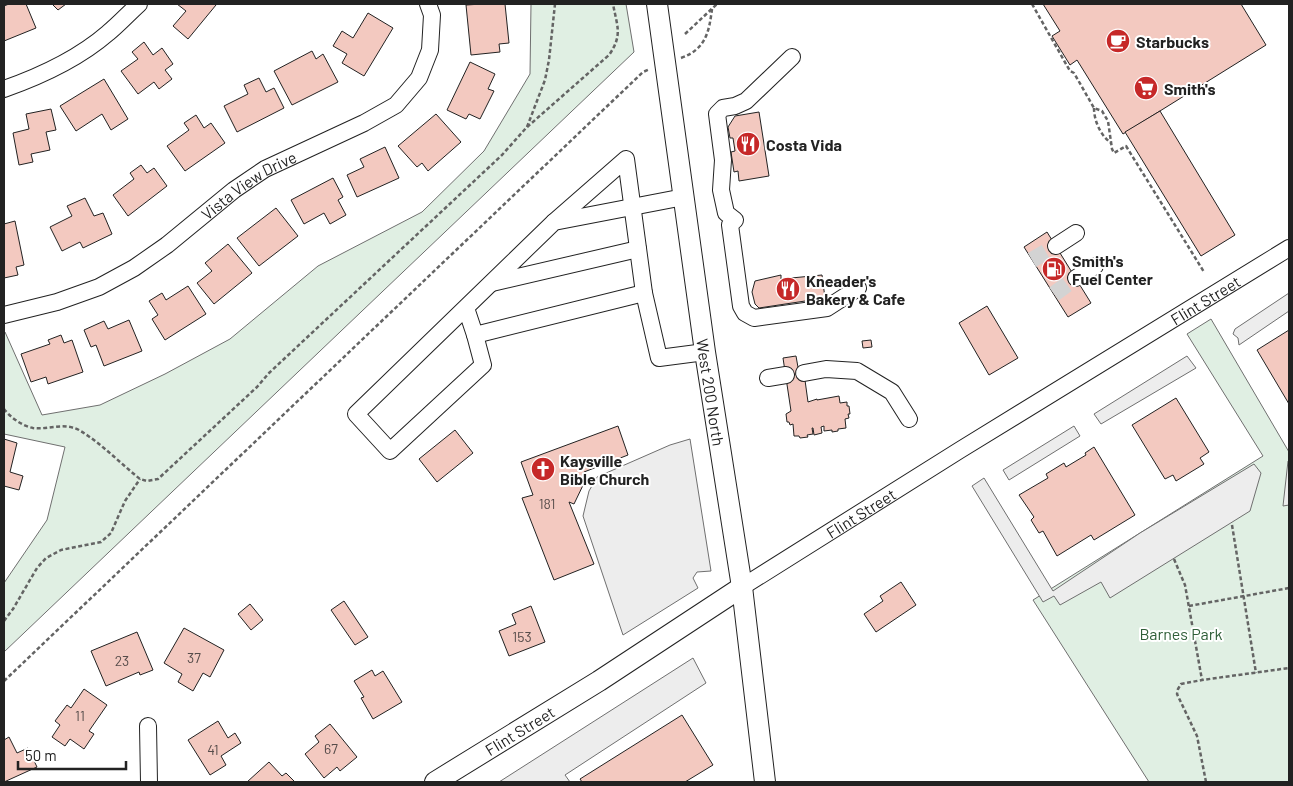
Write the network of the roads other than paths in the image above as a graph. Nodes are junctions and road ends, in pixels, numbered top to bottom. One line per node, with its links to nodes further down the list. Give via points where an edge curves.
1 (139, 4): 5 (street, via 77,56 28,81)
2 (428, 4): 19 (street, Vista View Drive, via 432,15 430,50 419,78 396,104 364,123 265,169 167,245 99,287 57,302)
3 (657, 4): 6 (main road, West 200 North)
4 (792, 57): 16 (street, via 746,101 723,108 717,114 723,160 721,190 726,213 735,220 730,225 742,306 745,313 754,318 827,308)
5 (4, 89)
6 (684, 197): 7 (street); 21 (main road, West 200 North)
7 (633, 207): 8 (street); 8 (street, via 626,159); 12 (street)
8 (554, 222): 15 (street)
9 (1076, 233): 10 (street)
10 (1056, 246)
11 (1289, 248): 26 (street, Flint Street)
12 (638, 249): 15 (street); 17 (street)
13 (1095, 266): 14 (street)
14 (1076, 278)
15 (491, 284): 18 (street)
16 (858, 288)
17 (644, 293): 20 (street); 21 (street, via 659,358)
18 (466, 308): 20 (street); 20 (street, via 356,414 390,451 483,365)
19 (4, 315)
20 (476, 335)
21 (705, 352): 26 (main road, West 200 North)
22 (804, 373): 25 (street, via 826,369 857,371 892,392)
23 (786, 375): 24 (street)
24 (768, 378)
25 (909, 419)
26 (742, 587): 29 (main road, Flint Street, via 599,681); 30 (main road, West 200 North)
27 (148, 726): 28 (street)
28 (149, 782)
29 (435, 782)
30 (765, 782)

